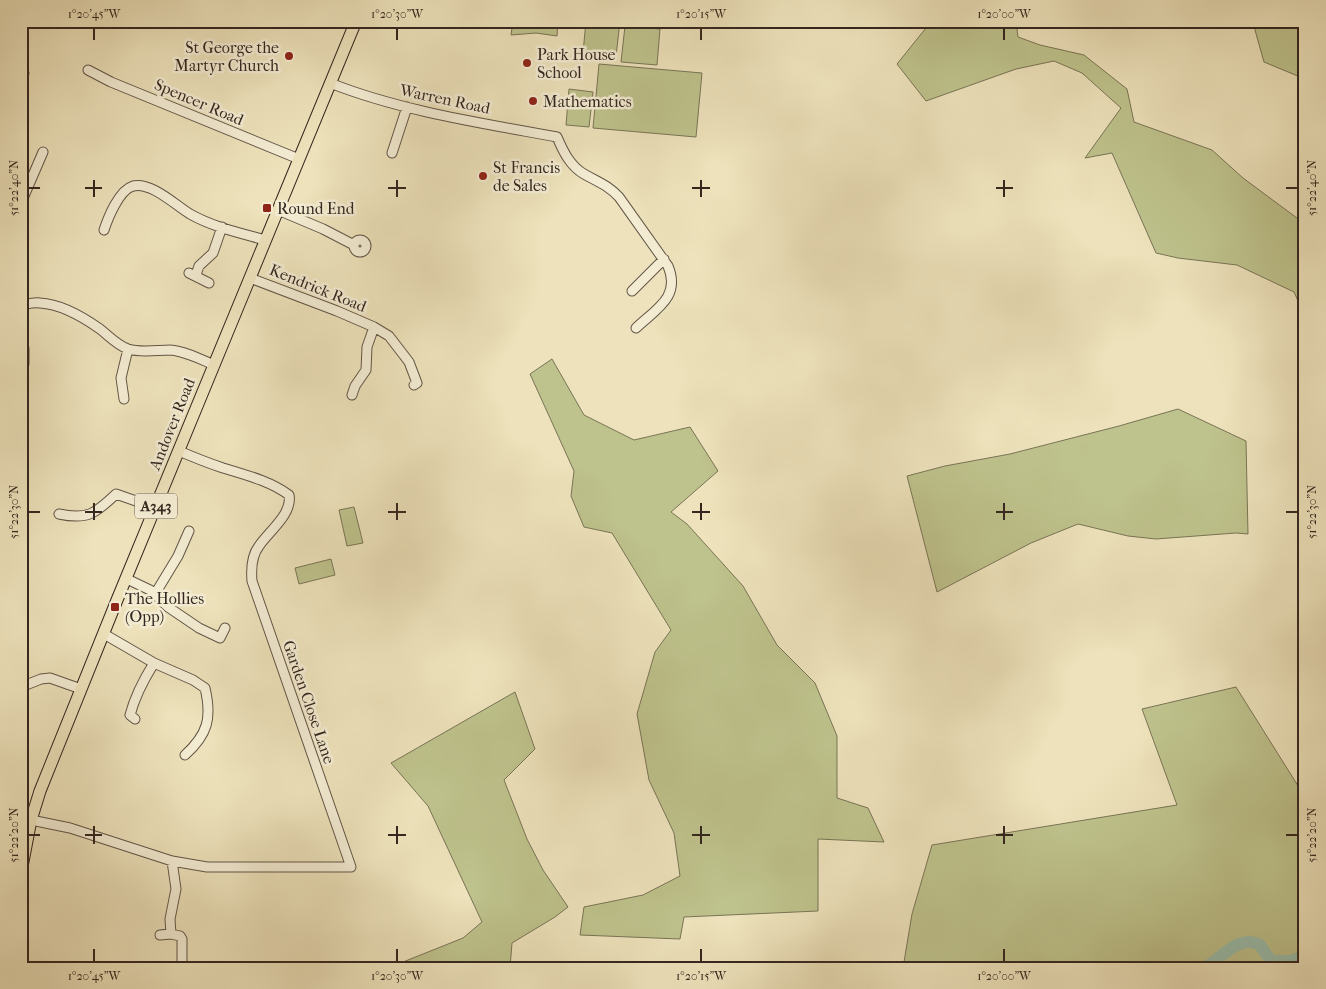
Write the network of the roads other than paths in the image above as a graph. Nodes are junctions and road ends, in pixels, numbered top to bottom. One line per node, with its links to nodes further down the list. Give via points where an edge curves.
1 (356, 21): 3 (main road, Andover Road / A343)
2 (88, 70): 7 (street, Spencer Road)
3 (330, 84): 4 (street, Warren Road); 7 (main road, Andover Road / A343)
4 (407, 107): 6 (street); 16 (street, Warren Road, via 556,137 576,168 611,188)
5 (43, 152): 10 (street)
6 (392, 153)
7 (299, 159): 11 (main road, Andover Road / A343)
8 (128, 177): 9 (street)
9 (132, 186): 12 (street, via 146,187 188,213); 13 (street, via 116,202)
10 (21, 203)
11 (278, 210): 14 (main road, Andover Road / A343); 15 (street)
12 (222, 228): 14 (street); 18 (street, via 213,252 193,274)
13 (104, 230)
14 (265, 240): 17 (main road, Andover Road / A343)
15 (354, 245)
16 (664, 259): 19 (street); 22 (street, via 673,276 668,297)
17 (250, 278): 21 (street, Kendrick Road); 26 (main road, Andover Road / A343)
18 (209, 283)
19 (632, 291)
20 (21, 305): 24 (street, via 39,302 68,310)
21 (374, 327): 27 (street, Kendrick Road, via 389,336 409,362 417,383); 28 (street, Kendrick Road, via 367,347 366,370)
22 (636, 328)
23 (21, 334): 25 (street)
24 (128, 349): 26 (street, via 172,350); 29 (street, via 121,378)
25 (24, 364)
26 (214, 365): 30 (main road, Andover Road / A343)
27 (414, 385)
28 (352, 395)
29 (124, 399)
30 (179, 451): 31 (main road, Andover Road / A343); 45 (street, Garden Close Lane, via 258,479 289,495 286,512 258,547 251,571 252,580 351,867 206,868)
31 (156, 508): 32 (street, via 113,491 98,511 90,515); 34 (main road, Andover Road / A343)
32 (58, 514)
33 (189, 531): 35 (street)
34 (127, 579): 35 (street); 37 (main road, Andover Road / A343)
35 (155, 594): 36 (street, via 199,628 220,638)
36 (225, 628)
37 (104, 634): 38 (street); 40 (main road, Andover Road / A343)
38 (154, 663): 41 (street, via 133,704 130,715); 42 (street, via 205,688 210,706 208,721 195,746)
39 (21, 687): 40 (street, via 50,678)
40 (81, 689): 43 (main road, Andover Road / A343)
41 (135, 719)
42 (185, 755)
43 (31, 820): 44 (main road, Andover Road / A343); 45 (street, Garden Close Lane, via 70,828)
44 (25, 833): 46 (main road, Andover Road / A343)
45 (172, 861): 47 (street, via 176,889 169,926)
46 (21, 872)
47 (171, 934): 48 (street); 49 (street, via 182,939)
48 (160, 935)
49 (182, 968)

